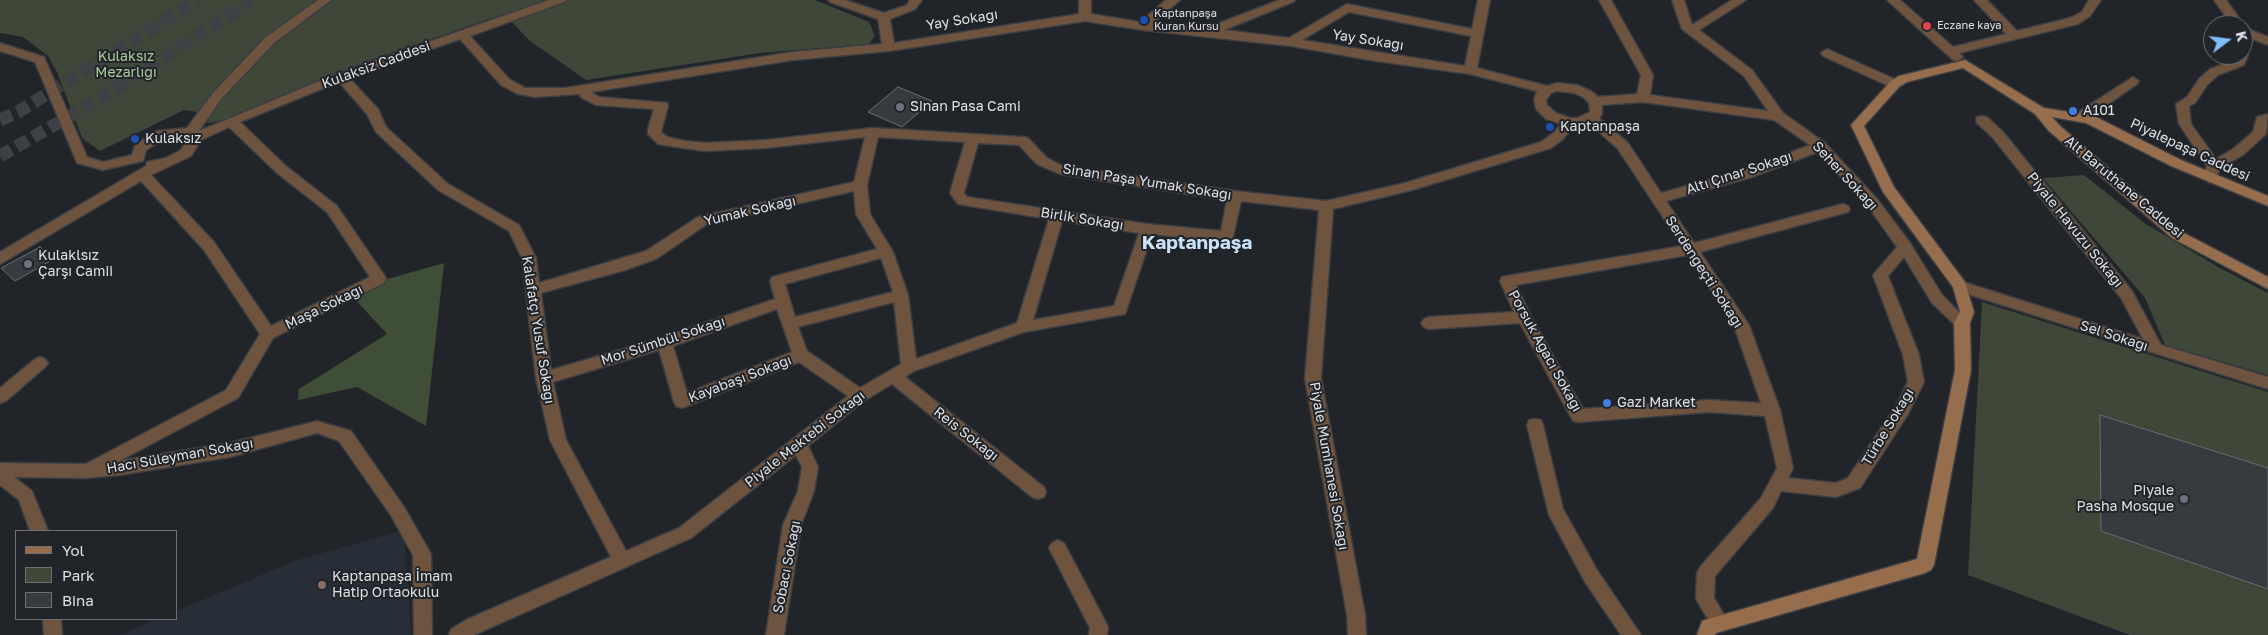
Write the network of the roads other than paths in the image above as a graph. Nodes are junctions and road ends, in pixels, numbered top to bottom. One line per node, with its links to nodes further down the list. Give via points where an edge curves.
1 (324, 0): 52 (street, via 270,40 217,96)
2 (560, 0): 22 (street, Kulaksiz Caddesi)
3 (834, 0): 17 (street)
4 (916, 0): 17 (street, via 906,9)
5 (1085, 0): 18 (street)
6 (1174, 0): 19 (street)
7 (1289, 0): 21 (street)
8 (1484, 0): 23 (street)
9 (1605, 0): 40 (street, via 1647,75)
10 (1678, 0): 20 (street, Seher Sokağı, via 1686,26)
11 (1740, 0): 20 (street)
12 (1893, 0): 30 (street)
13 (1980, 0): 24 (street)
14 (2096, 0): 24 (street, via 2086,14 2074,20)
15 (2220, 0): 16 (street)
16 (2231, 15)
17 (884, 17): 29 (street)
18 (1085, 17): 19 (street, Yay Sokağı); 29 (street, Yay Sokağı)
19 (1143, 26): 21 (street, Yay Sokağı)
20 (1691, 30): 43 (street, Seher Sokağı, via 1748,73)
21 (1210, 32): 27 (street, Yay Sokağı)
22 (462, 34): 35 (street, Kulaksiz Caddesi); 38 (street, Yay Sokağı, via 513,87 548,94)
23 (1477, 34): 27 (street, via 1347,8); 34 (street)
24 (2014, 35): 30 (street)
25 (2253, 35): 26 (street)
26 (2268, 41)
27 (1291, 42): 34 (street, Yay Sokağı)
28 (0, 47): 56 (street, via 40,60 82,160 103,166)
29 (889, 47): 38 (street, Yay Sokağı, via 793,56)
30 (1951, 51): 32 (street)
31 (1827, 53): 37 (street)
32 (1965, 64): 37 (street, via 1903,79); 42 (street, Piyalepaşa Caddesi)
33 (2232, 65): 58 (street, via 2214,72 2191,100 2182,104 2184,124)
34 (1470, 70): 39 (street, Yay Sokağı)
35 (341, 78): 48 (street, Kulaksiz Caddesi); 74 (street, Kalafatçı Yusuf Sokağı, via 373,112 381,129 443,187 514,228 529,258)
36 (2134, 81): 44 (street)
37 (1895, 84): 73 (street, via 1857,125 1888,190)
38 (583, 89): 50 (street, Sinan Paşa Yumak Sokağı, via 596,101 662,106 655,134 663,141 685,145 766,144)
39 (1547, 90): 41 (street, via 1557,87 1578,90); 49 (street, via 1542,94 1541,106 1551,116)
40 (1643, 98): 41 (street); 43 (street)
41 (1595, 101): 45 (street, via 1596,114)
42 (2040, 111): 44 (street, Piyalepaşa Caddesi); 72 (street, Alt Baruthane Caddesi, via 2054,128 2177,235)
43 (1778, 116): 55 (street, Seher Sokağı)
44 (2082, 116): 58 (street, Piyalepaşa Caddesi)
45 (1591, 118): 49 (street); 62 (street, Serdengeçti Sokağı, via 1622,146)
46 (2268, 118): 51 (street, via 2262,120)
47 (1982, 120): 84 (street, Piyale Havuzu Sokağı, via 1998,134 2127,295)
48 (230, 121): 52 (street, Kulaksiz Caddesi); 82 (street, Maşa Sokağı, via 282,170 332,209 379,279)
49 (1569, 122): 64 (street, Sinan Paşa Yumak Sokağı, via 1546,145 1407,187)
50 (873, 132): 53 (street, Sinan Paşa Yumak Sokağı); 60 (street)
51 (2259, 134): 54 (street); 58 (street)
52 (192, 136): 56 (street, via 170,132 153,138 140,148); 57 (street, via 194,142 186,153)
53 (973, 137): 61 (street, Sinan Paşa Yumak Sokağı, via 1023,141 1042,161 1060,170); 66 (street, Birlik Sokağı, via 957,194 963,201)
54 (2268, 145)
55 (1820, 146): 62 (street, Altı Çınar Sokağı, via 1746,174); 68 (street, Seher Sokağı, via 1872,202)
56 (138, 158): 57 (street, via 145,164)
57 (160, 164): 59 (street)
58 (2212, 172): 63 (street, Piyalepaşa Caddesi)
59 (143, 175): 71 (street); 82 (street, via 209,246)
60 (860, 185): 70 (street, via 863,214); 74 (street, Yumak Sokağı, via 702,220 651,255)
61 (1234, 196): 64 (street, Sinan Paşa Yumak Sokağı); 67 (street, Birlik Sokağı, via 1227,237)
62 (1657, 199): 69 (street, Serdengeçti Sokağı)
63 (2268, 200)
64 (1326, 206): 111 (street, Piyale Mumhanesi Sokağı, via 1313,378)
65 (1843, 209): 69 (street)
66 (1057, 215): 67 (street, Birlik Sokağı); 81 (street)
67 (1147, 228): 81 (street, Piyale Mektebi Sokağı, via 1120,310)
68 (1905, 247): 78 (street, Seher Sokağı, via 1937,299); 99 (street, Türbe Sokağı, via 1880,275 1911,355 1916,382 1902,410 1854,483 1836,490)
69 (1689, 250): 77 (street, Porsuk Ağacı Sokağı, via 1506,281); 93 (street, Serdengeçti Sokağı, via 1741,325)
70 (886, 252): 75 (street); 76 (street, via 777,282)
71 (3, 253)
72 (2268, 284)
73 (1960, 286): 78 (street, via 1967,312); 84 (street, Sel Sokağı)
74 (534, 290): 89 (street, Kalafatçı Yusuf Sokağı)
75 (901, 295): 79 (street); 87 (street)
76 (782, 302): 79 (street); 83 (street, Mor Sümbül Sokağı)
77 (1524, 317): 80 (street); 93 (street, Porsuk Ağacı Sokağı, via 1579,416 1709,406)
78 (1962, 323): 105 (street, via 1963,370 1926,565)
79 (789, 324): 85 (street)
80 (1429, 324)
81 (1023, 327): 87 (street, Piyale Mektebi Sokağı)
82 (268, 334): 97 (street, via 232,394)
83 (664, 342): 85 (street, Kayabaşı Sokağı, via 682,402); 89 (street, Mor Sümbül Sokağı)
84 (2156, 349): 90 (street, Sel Sokağı)
85 (801, 356): 91 (street)
86 (40, 363): 92 (street)
87 (910, 367): 88 (street, Piyale Mektebi Sokağı)
88 (893, 376): 91 (street, Piyale Mektebi Sokağı); 100 (street, Reis Sokağı)
89 (544, 378): 103 (street, Kalafatçı Yusuf Sokağı, via 558,440)
90 (2268, 382)
91 (859, 396): 95 (street, Piyale Mektebi Sokağı)
92 (0, 397)
93 (1772, 410): 99 (street, Serdengeçti Sokağı, via 1785,468)
94 (1535, 425): 112 (street, via 1555,510 1591,576)
95 (798, 443): 103 (street, Piyale Mektebi Sokağı, via 685,533); 109 (street, Sobacı Sokağı, via 810,467 806,491 792,525)
96 (0, 470): 97 (street, Hacı Süleyman Sokağı)
97 (86, 471): 107 (street, Hacı Süleyman Sokağı, via 230,450 317,427 345,436 398,512 422,554)
98 (0, 476): 101 (street, via 26,496)
99 (1777, 484): 105 (street, Serdengeçti Sokağı, via 1767,503 1706,573 1705,599)
100 (1038, 492)
101 (39, 530)
102 (1058, 548): 110 (street, via 1099,627)
103 (622, 560): 108 (street, Piyale Mektebi Sokağı)
104 (52, 620): 106 (street)
105 (1720, 623): 113 (street, via 1708,627)
106 (54, 635)
107 (423, 635)
108 (458, 635)
109 (774, 635)
110 (1098, 635)
111 (1357, 635)
112 (1632, 635)
113 (1706, 635)

